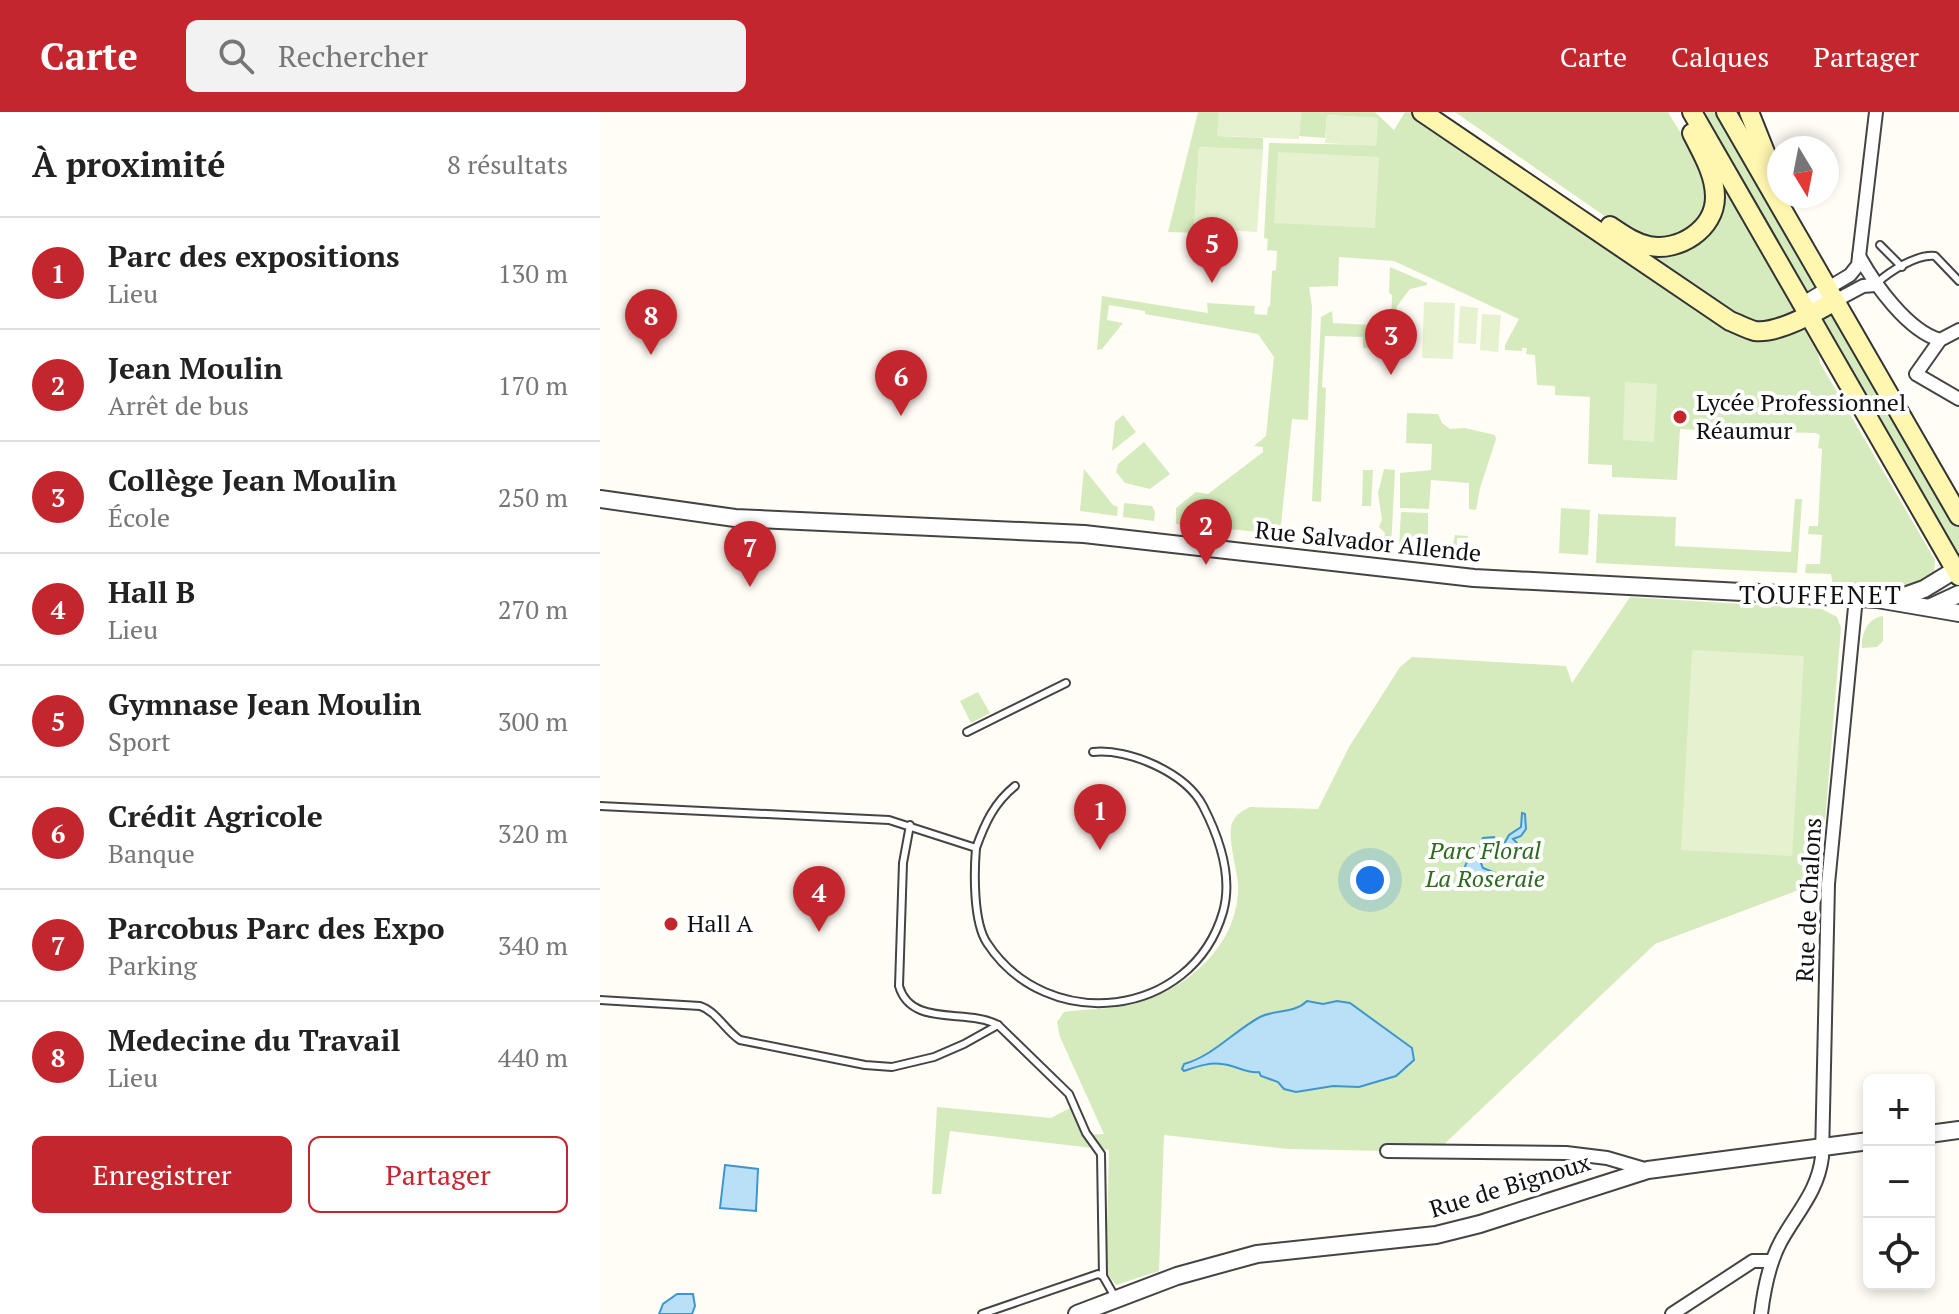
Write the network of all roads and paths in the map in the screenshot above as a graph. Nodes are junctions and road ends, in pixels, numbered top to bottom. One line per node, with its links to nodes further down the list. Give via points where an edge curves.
1 (1422, 112): 17 (main road, via 1730,321 1759,331)
2 (1446, 112): 3 (main road, via 1632,240 1667,246 1700,231 1715,205 1712,176)
3 (1682, 112)
4 (1692, 112): 17 (main road)
5 (1726, 112): 11 (main road)
6 (1749, 112): 8 (main road)
7 (1876, 112): 12 (street)
8 (1767, 159)
9 (1790, 208): 11 (main road)
10 (1880, 245): 13 (lane)
11 (1808, 254): 16 (main road)
12 (1859, 256): 15 (street); 16 (street, via 1858,265)
13 (1902, 267): 14 (lane, via 1931,255); 15 (lane)
14 (1959, 281)
15 (1875, 285): 16 (street); 19 (street, via 1927,336)
16 (1832, 294): 17 (main road); 22 (main road)
17 (1806, 309): 23 (main road)
18 (1959, 330): 19 (street)
19 (1940, 340): 20 (street, via 1916,374)
20 (1959, 399)
21 (600, 499): 25 (street, Rue Salvador Allende, via 735,518 1084,534 1474,578)
22 (1959, 516)
23 (1958, 572): 26 (street, Rue Salvador Allende)
24 (1959, 594): 27 (street)
25 (1856, 597): 26 (street, Rue Salvador Allende); 41 (street, Rue de Chalons, via 1828,884)
26 (1892, 601): 27 (street, Rue Salvador Allende)
27 (1931, 607): 28 (street, Rue Salvador Allende)
28 (1959, 613)
29 (1066, 683): 30 (lane)
30 (967, 732)
31 (1093, 752): 35 (lane, via 1162,768 1184,783 1213,825 1226,870 1224,911 1206,950 1181,975 1154,992 1104,1004 1060,1000 1033,989 985,941 973,878)
32 (1015, 786): 35 (lane, via 986,819)
33 (600, 806): 34 (lane)
34 (910, 825): 35 (lane); 37 (lane, via 903,863 901,994 922,1012 988,1019)
35 (976, 848)
36 (600, 1000): 37 (lane, via 700,1006 740,1040 892,1067 964,1044)
37 (998, 1025): 45 (lane, via 1069,1094 1101,1154)
38 (1959, 1130): 39 (street)
39 (1935, 1133)
40 (1863, 1142): 41 (street, Rue de Bignoux)
41 (1823, 1147): 43 (street, Rue de Bignoux); 44 (street, Rue de Chalons, via 1813,1192)
42 (1387, 1151): 43 (street, via 1566,1153)
43 (1648, 1170): 46 (street, Rue de Bignoux, via 1459,1230 1257,1254)
44 (1772, 1261): 49 (street, via 1753,1261); 50 (street, Rue de Chalons)
45 (1103, 1276): 46 (lane); 47 (lane)
46 (1116, 1299): 48 (street, Rue de Bignoux)
47 (982, 1314)
48 (1077, 1314)
49 (1672, 1314)
50 (1761, 1314)

